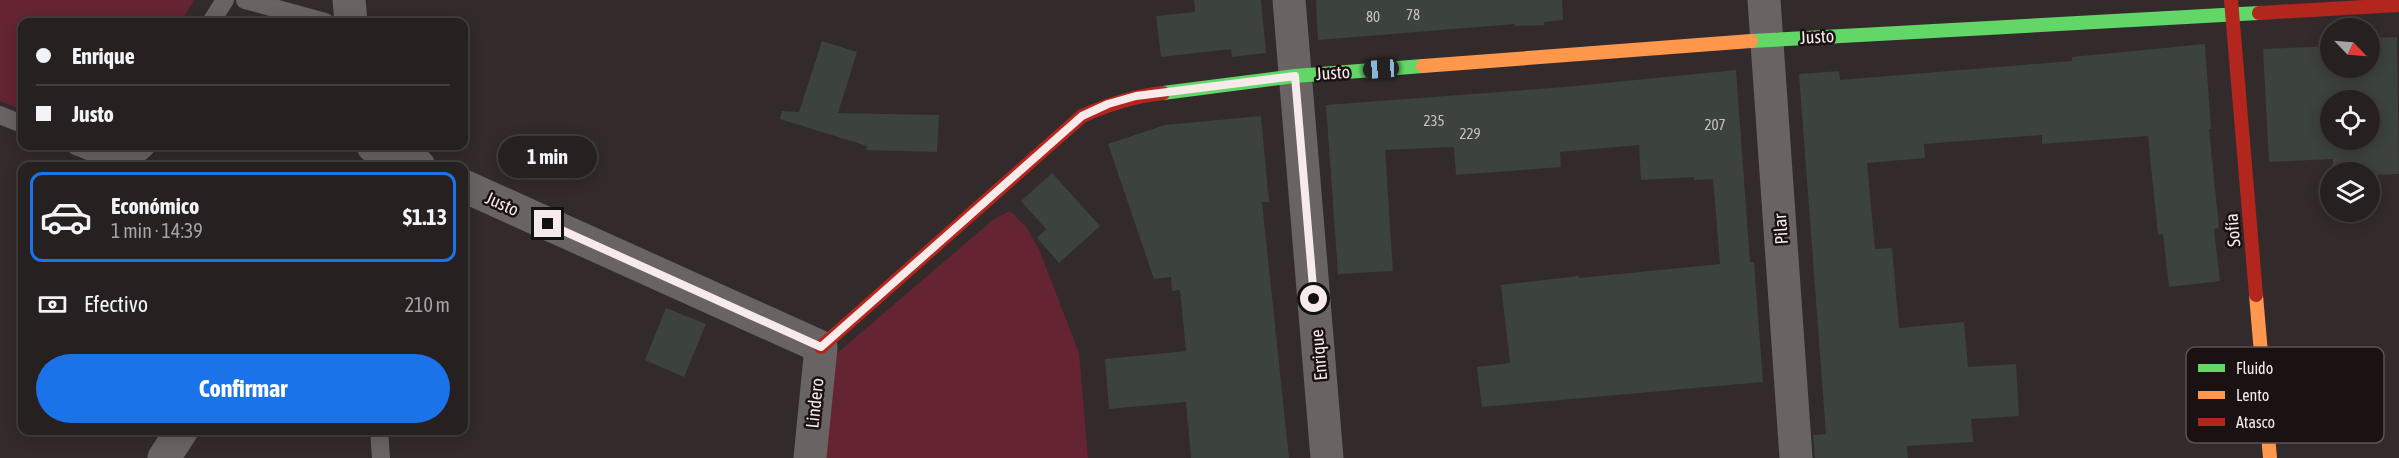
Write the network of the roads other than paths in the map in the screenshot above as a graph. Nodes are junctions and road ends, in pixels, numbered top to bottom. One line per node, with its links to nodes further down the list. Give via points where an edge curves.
1 (225, 0): 8 (lane)
2 (245, 0): 9 (lane)
3 (349, 0): 10 (street)
4 (1288, 0): 12 (street, Enrique)
5 (1764, 0): 11 (street, Pilar)
6 (2399, 5): 7 (street, Justo)
7 (2231, 7): 11 (street, Justo); 23 (street, Sofía)
8 (214, 18)
9 (310, 18)
10 (351, 18)
11 (1767, 40): 12 (street, Justo); 31 (street, Pilar)
12 (1295, 76): 22 (street, Justo, via 1136,96 1082,116); 30 (street, Enrique)
13 (0, 115): 14 (lane)
14 (18, 122)
15 (86, 150): 19 (lane)
16 (143, 150): 18 (lane, via 137,156)
17 (382, 150): 20 (street)
18 (116, 162)
19 (116, 162)
20 (411, 162)
21 (468, 188): 22 (street, Justo)
22 (821, 347): 29 (street, Lindero)
23 (2260, 347)
24 (179, 435): 27 (street)
25 (379, 435): 28 (lane)
26 (2269, 443): 32 (street, Sofía)
27 (164, 458)
28 (381, 458)
29 (810, 458)
30 (1328, 458)
31 (1796, 458)
32 (2270, 458)

